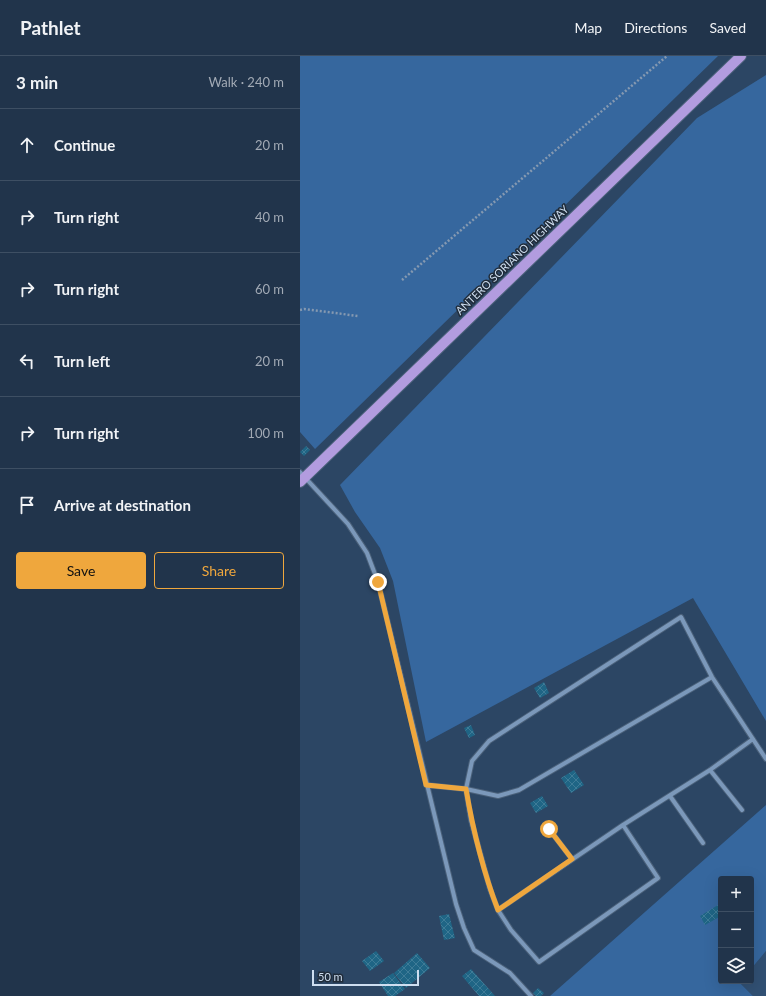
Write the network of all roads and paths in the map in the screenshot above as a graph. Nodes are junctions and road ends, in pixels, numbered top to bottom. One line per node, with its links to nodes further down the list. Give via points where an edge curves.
1 (667, 56): 3 (path)
2 (740, 56): 6 (main road, ANTERO SORIANO HIGHWAY)
3 (402, 280)
4 (300, 310): 5 (path)
5 (358, 316)
6 (301, 477): 11 (street, via 348,524 367,554 378,582)
7 (712, 678): 8 (street); 12 (street, via 519,790 498,796); 12 (street, via 681,617 490,741 472,761)
8 (753, 739): 9 (street); 10 (street)
9 (766, 758)
10 (710, 770): 13 (street); 14 (street)
11 (426, 785): 12 (street); 20 (street, via 456,904 474,950 510,973)
12 (466, 789): 19 (street, via 471,820)
13 (670, 796): 15 (street); 17 (street)
14 (742, 810)
15 (623, 825): 18 (street); 19 (street, via 658,878 539,962 511,930)
16 (549, 829): 18 (street)
17 (703, 843)
18 (572, 859): 19 (street)
19 (498, 910)
20 (531, 996)

